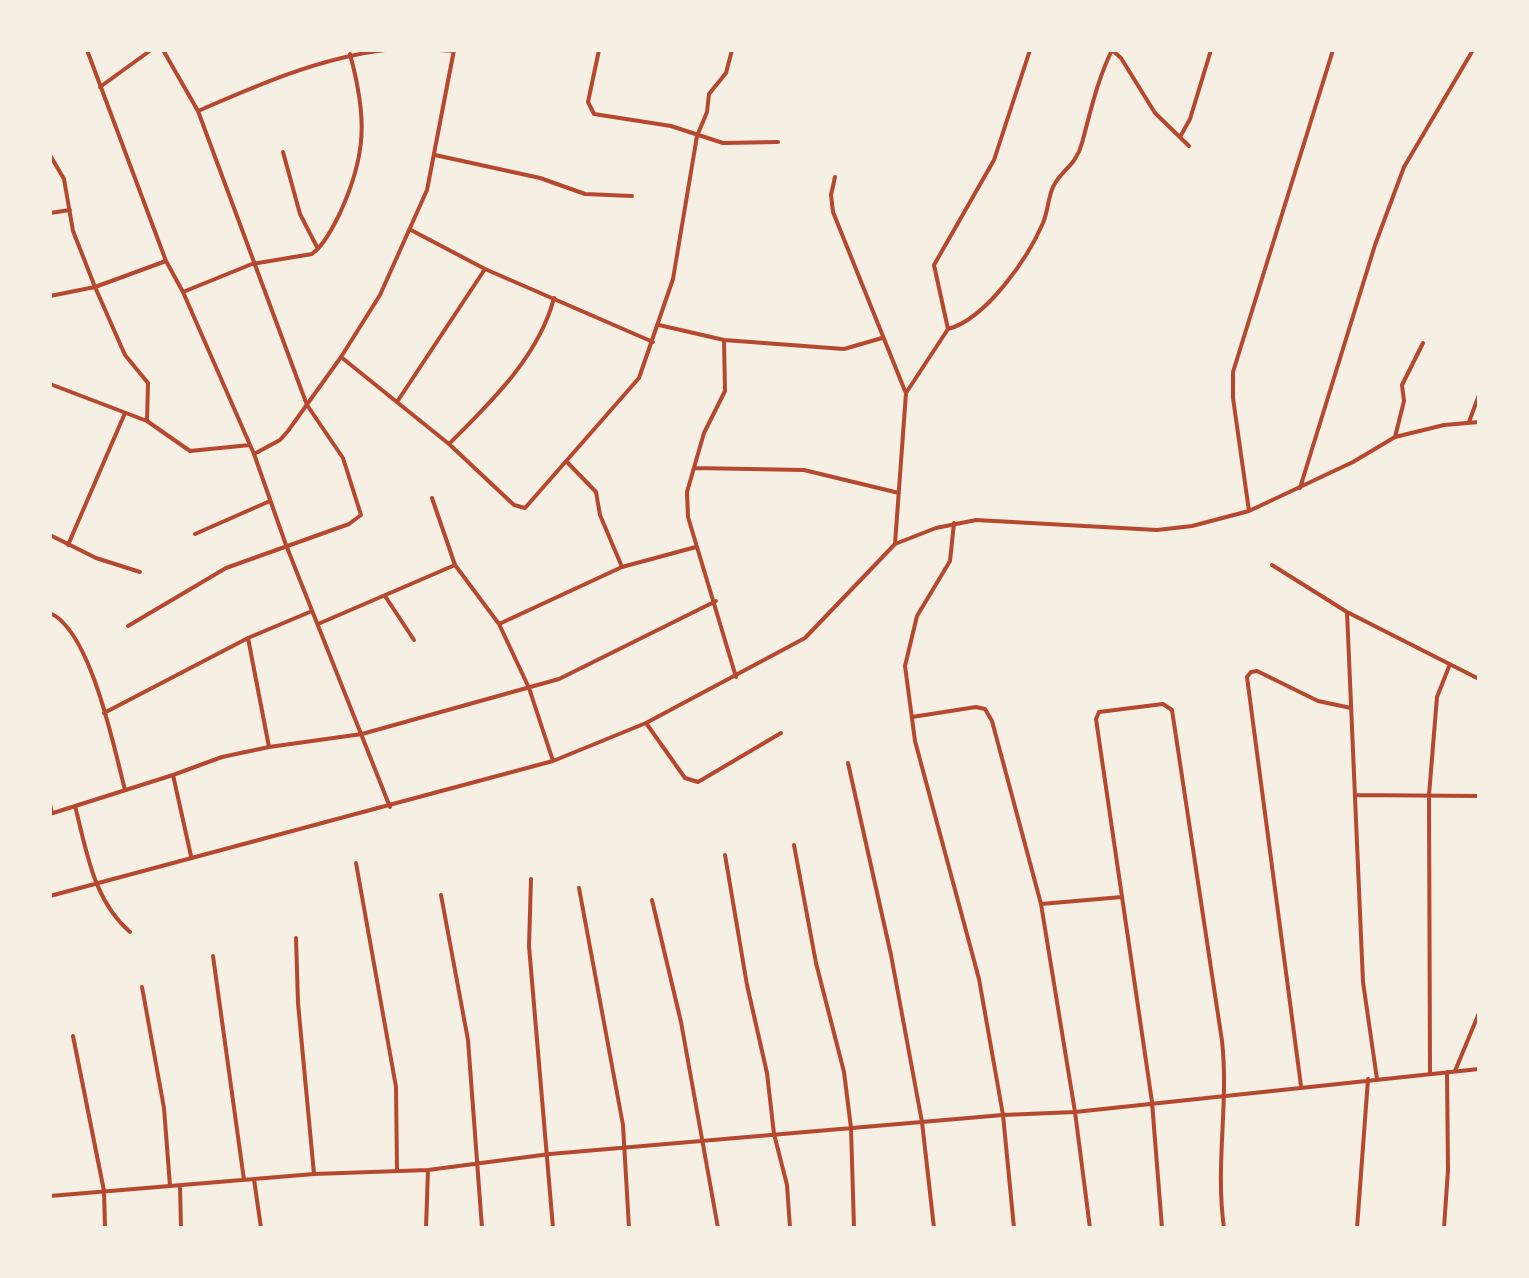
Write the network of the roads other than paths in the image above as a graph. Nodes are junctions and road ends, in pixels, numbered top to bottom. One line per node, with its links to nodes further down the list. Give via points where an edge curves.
1 (87, 50): 14 (street)
2 (151, 50): 14 (street)
3 (163, 50): 15 (street)
4 (385, 50): 13 (street)
5 (439, 50): 6 (street)
6 (454, 50): 22 (street)
7 (599, 50): 16 (street, via 588,102 594,114 671,126)
8 (732, 50): 16 (street, via 726,73 709,94)
9 (1030, 50): 37 (street, via 994,160 934,265)
10 (1211, 50): 17 (street)
11 (1333, 50): 62 (street, via 1233,372)
12 (1473, 50): 58 (street, via 1404,167)
13 (350, 54): 15 (street); 28 (street, via 361,94 361,161)
14 (100, 87): 29 (street)
15 (198, 111): 30 (street)
16 (697, 136): 18 (street, via 731,144); 36 (street, via 673,279)
17 (1180, 137): 19 (street); 37 (street, via 1155,113 1112,50 1095,85 1074,165 1053,187 1027,255 982,311)
18 (778, 142)
19 (1189, 146)
20 (283, 152): 28 (street, via 300,214)
21 (50, 155): 25 (street, via 64,179)
22 (435, 155): 24 (street, via 540,178 585,194); 27 (street)
23 (835, 177): 38 (street, via 833,212)
24 (632, 196)
25 (70, 210): 26 (street); 32 (street)
26 (50, 213)
27 (411, 230): 31 (street); 42 (street, via 380,295)
28 (318, 249): 30 (street)
29 (166, 261): 32 (street); 33 (street)
30 (252, 264): 33 (street); 47 (street)
31 (485, 269): 35 (street); 46 (street)
32 (95, 287): 34 (street); 49 (street, via 125,355 148,383)
33 (183, 292): 54 (street)
34 (50, 296)
35 (554, 298): 40 (street); 53 (street, via 542,335)
36 (659, 325): 39 (street); 40 (street)
37 (948, 329): 44 (street)
38 (882, 338): 39 (street, via 844,349); 44 (street)
39 (724, 340): 57 (street, via 725,391)
40 (653, 342): 56 (street, via 639,378)
41 (1423, 343): 52 (street, via 1402,385 1404,401)
42 (341, 357): 46 (street); 47 (street)
43 (50, 384): 48 (street)
44 (906, 393): 59 (street)
45 (1479, 395): 50 (street)
46 (397, 402): 53 (street)
47 (307, 405): 55 (street, via 280,440); 68 (street, via 343,458 361,515)
48 (125, 413): 49 (street); 67 (street)
49 (147, 421): 54 (street, via 190,451)
50 (1469, 422): 51 (street); 52 (street)
51 (1479, 422)
52 (1395, 437): 58 (street)
53 (449, 444): 56 (street, via 519,508 530,505)
54 (250, 445): 55 (street)
55 (254, 454): 61 (street)
56 (566, 462): 72 (street, via 596,492)
57 (694, 468): 59 (street, via 804,470); 69 (street, via 687,492)
58 (1300, 488): 62 (street)
59 (899, 493): 66 (street)
60 (432, 498): 70 (street)
61 (270, 500): 64 (street); 68 (street)
62 (1249, 511): 63 (street, via 1157,530 1003,520)
63 (954, 523): 66 (street); 90 (street, via 950,561 909,640 905,666)
64 (195, 534)
65 (50, 535): 67 (street)
66 (895, 544): 85 (street, via 811,634)
67 (68, 545): 73 (street)
68 (286, 545): 76 (street); 81 (street, via 226,568)
69 (696, 547): 72 (street); 75 (street)
70 (455, 565): 74 (street); 80 (street)
71 (1272, 565): 77 (street)
72 (622, 567): 80 (street)
73 (140, 572)
74 (384, 595): 79 (street); 83 (street)
75 (716, 601): 85 (street); 87 (street, via 559,679)
76 (312, 611): 79 (street); 82 (street)
77 (1347, 612): 84 (street); 88 (street)
78 (50, 613): 89 (street, via 77,638)
79 (318, 624): 93 (street)
80 (499, 624): 87 (street)
81 (128, 626)
82 (248, 638): 89 (street); 94 (street)
83 (414, 640)
84 (1450, 664): 86 (street); 100 (street, via 1437,697)
85 (736, 677): 91 (street)
86 (1479, 679)
87 (529, 688): 93 (street); 95 (street)
88 (1351, 708): 99 (street); 130 (street, via 1318,701 1257,671 1247,677)
89 (104, 713): 98 (street)
90 (912, 717): 117 (street, via 976,707 990,714); 134 (street, via 979,979)
91 (646, 723): 92 (street, via 692,782); 95 (street)
92 (781, 733)
93 (362, 734): 94 (street); 104 (street)
94 (269, 747): 97 (street)
95 (553, 761): 104 (street)
96 (848, 763): 135 (street)
97 (173, 775): 98 (street); 108 (street)
98 (125, 790): 103 (street)
99 (1355, 795): 100 (street); 129 (street, via 1363,982)
100 (1429, 795): 101 (street); 127 (street)
101 (1479, 796)
102 (50, 804): 105 (street)
103 (75, 806): 105 (street); 111 (street)
104 (390, 807): 108 (street)
105 (51, 814)
106 (794, 845): 136 (street, via 844,1072)
107 (725, 855): 137 (street)
108 (192, 857): 111 (street)
109 (356, 863): 142 (street, via 396,1087)
110 (531, 879): 140 (street, via 529,946)
111 (96, 885): 114 (street); 118 (street, via 108,910)
112 (579, 888): 139 (street)
113 (441, 895): 141 (street, via 468,1040)
114 (50, 896)
115 (1123, 897): 117 (street); 131 (street, via 1097,715 1163,704 1172,710); 132 (street)
116 (652, 900): 138 (street)
117 (1041, 904): 133 (street)
118 (130, 932)
119 (296, 938): 144 (street)
120 (213, 956): 146 (street)
121 (142, 987): 148 (street, via 164,1108)
122 (1479, 1013): 125 (street)
123 (73, 1036): 149 (street)
124 (1479, 1069): 125 (street)
125 (1455, 1071): 126 (street)
126 (1447, 1072): 127 (street); 167 (street)
127 (1430, 1073): 129 (street)
128 (1368, 1079): 129 (street); 130 (street); 166 (street)
129 (1377, 1079)
130 (1301, 1086): 131 (street)
131 (1226, 1093): 132 (street); 165 (street, via 1220,1137)
132 (1152, 1102): 133 (street); 164 (street)
133 (1075, 1112): 134 (street); 163 (street)
134 (1003, 1115): 135 (street); 162 (street)
135 (922, 1122): 136 (street); 161 (street)
136 (851, 1128): 137 (street); 160 (street)
137 (774, 1134): 138 (street); 159 (street, via 787,1185)
138 (703, 1140): 139 (street); 158 (street)
139 (625, 1147): 140 (street); 157 (street)
140 (550, 1154): 141 (street); 156 (street)
141 (476, 1163): 143 (street); 155 (street)
142 (397, 1170): 143 (street); 144 (street)
143 (428, 1170): 154 (street)
144 (314, 1174): 145 (street)
145 (254, 1179): 146 (street); 153 (street)
146 (244, 1180): 147 (street)
147 (180, 1185): 148 (street); 152 (street)
148 (170, 1186): 149 (street)
149 (104, 1191): 150 (street); 151 (street)
150 (50, 1196)
151 (105, 1228)
152 (181, 1228)
153 (261, 1228)
154 (426, 1228)
155 (482, 1228)
156 (553, 1228)
157 (629, 1228)
158 (718, 1228)
159 (790, 1228)
160 (854, 1228)
161 (934, 1228)
162 (1014, 1228)
163 (1090, 1228)
164 (1162, 1228)
165 (1224, 1228)
166 (1357, 1228)
167 (1444, 1228)

